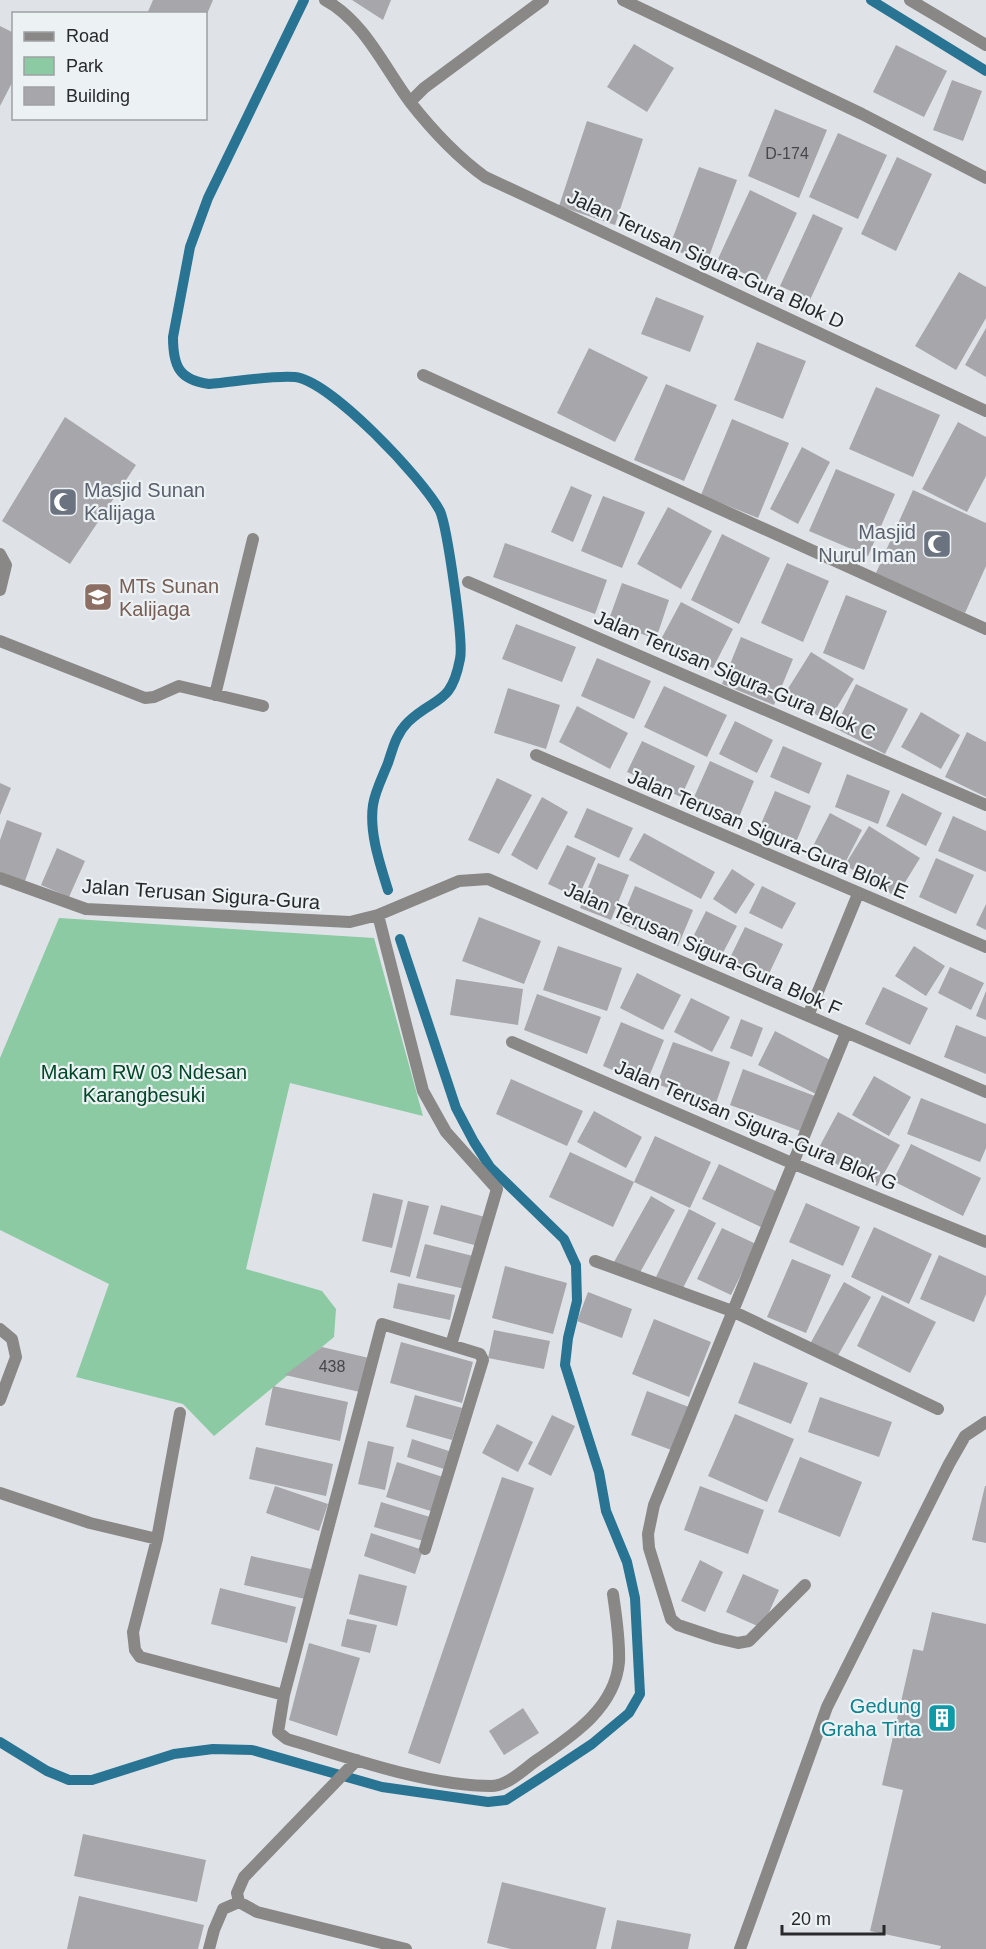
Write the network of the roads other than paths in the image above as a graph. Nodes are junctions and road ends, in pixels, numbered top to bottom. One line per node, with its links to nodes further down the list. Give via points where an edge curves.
1 (543, 0): 6 (street)
2 (623, 0): 7 (street)
3 (910, 0): 5 (street)
4 (327, 1): 6 (street, Jalan Terusan Sigura-Gura Blok D, via 361,31)
5 (986, 45)
6 (410, 102): 9 (street, Jalan Terusan Sigura-Gura Blok D, via 459,158 506,188)
7 (986, 178)
8 (423, 375): 14 (street)
9 (986, 411)
10 (253, 539): 16 (street)
11 (0, 554): 13 (street, via 6,565)
12 (468, 582): 19 (street, Jalan Terusan Sigura-Gura Blok C)
13 (0, 590)
14 (986, 629)
15 (0, 641): 16 (street, via 145,698 179,686)
16 (216, 695): 17 (street)
17 (262, 706)
18 (536, 755): 21 (street, Jalan Terusan Sigura-Gura Blok E)
19 (986, 805)
20 (0, 878): 23 (street, Jalan Terusan Sigura-Gura, via 86,909 350,922)
21 (858, 894): 24 (street, Jalan Terusan Sigura-Gura Blok E); 25 (street)
22 (402, 905): 23 (street, Jalan Terusan Sigura-Gura); 25 (street, Jalan Terusan Sigura-Gura Blok F, via 459,881 488,879)
23 (378, 915): 34 (street, via 423,1091 446,1132 497,1190)
24 (986, 947)
25 (808, 1017): 26 (street, Jalan Terusan Sigura-Gura Blok F)
26 (846, 1033): 28 (street, Jalan Terusan Sigura-Gura Blok F); 29 (street)
27 (512, 1042): 29 (street, Jalan Terusan Sigura-Gura Blok G)
28 (986, 1092)
29 (794, 1164): 30 (street, Jalan Terusan Sigura-Gura Blok G); 32 (street)
30 (986, 1242)
31 (596, 1261): 32 (street)
32 (732, 1311): 36 (street); 42 (street, via 650,1521 650,1548 660,1589 667,1612 678,1625 738,1643 753,1639)
33 (0, 1329): 35 (street, via 12,1339 16,1357)
34 (452, 1345): 41 (street, via 480,1354 483,1360); 44 (street, via 382,1324)
35 (0, 1400)
36 (938, 1409)
37 (180, 1413): 40 (street)
38 (986, 1422): 49 (street, via 965,1436 948,1464 827,1707)
39 (0, 1493): 40 (street, via 90,1523)
40 (157, 1539): 44 (street, via 134,1632 135,1650 147,1661)
41 (425, 1549)
42 (805, 1585)
43 (613, 1594): 45 (street, via 619,1663 603,1705 556,1747 502,1785 450,1782)
44 (284, 1695): 45 (street, via 278,1732)
45 (353, 1764): 46 (street, via 244,1877 237,1893)
46 (240, 1902): 47 (street, via 223,1909); 48 (street, via 257,1912)
47 (209, 1949)
48 (406, 1949)
49 (740, 1949)

